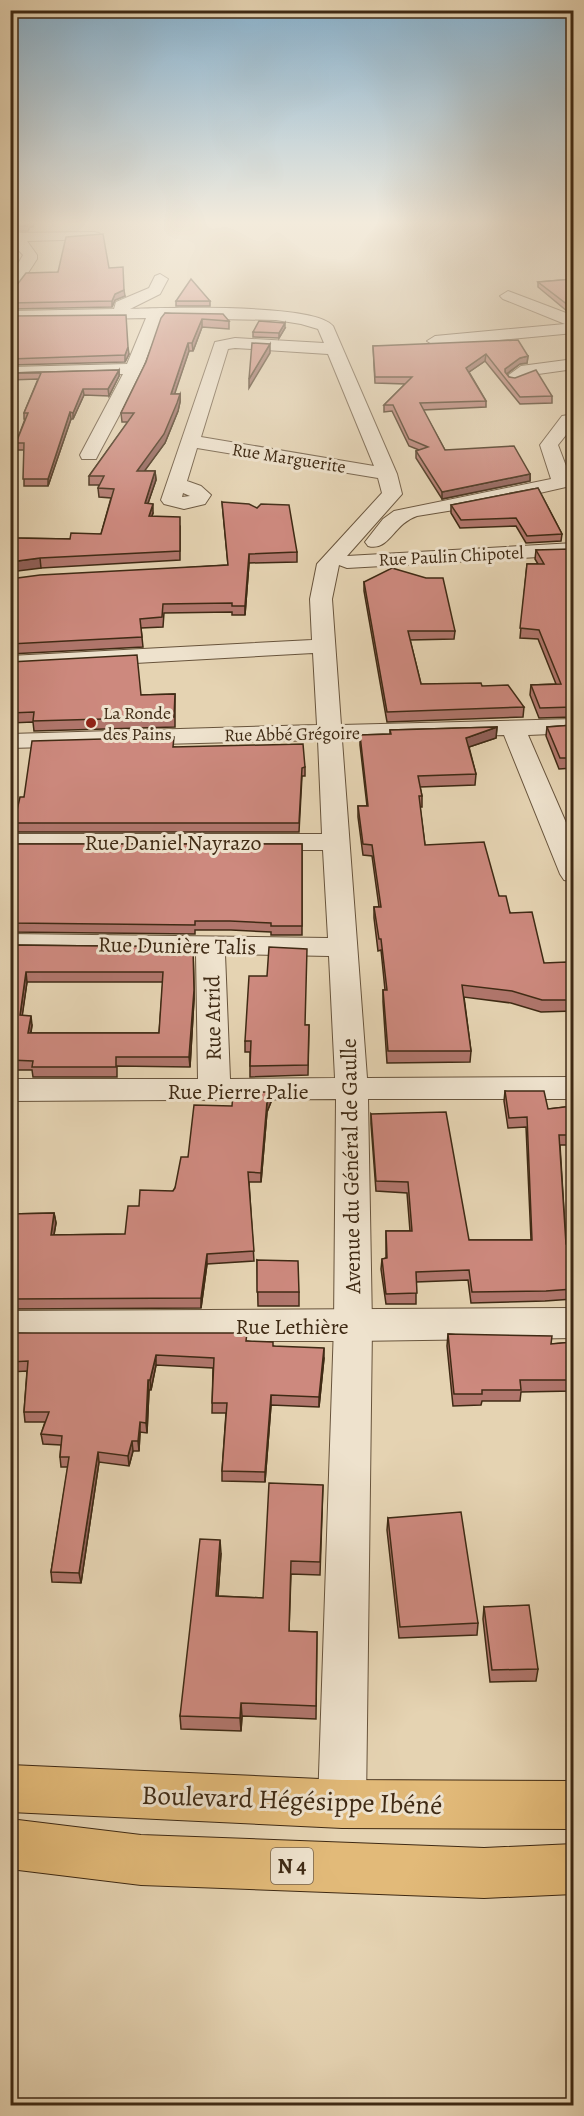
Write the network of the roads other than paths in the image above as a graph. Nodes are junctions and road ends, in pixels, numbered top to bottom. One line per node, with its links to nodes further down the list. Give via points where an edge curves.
1 (153, 321): 7 (street)
2 (308, 321): 5 (street, via 325,326)
3 (573, 328): 4 (street)
4 (435, 341)
5 (335, 349): 11 (street, via 221,345); 14 (street)
6 (573, 364): 9 (street, via 527,370)
7 (136, 369): 8 (street); 12 (street)
8 (10, 372)
9 (515, 377)
10 (568, 420): 13 (street, via 549,445)
11 (191, 441): 14 (street, Rue Marguerite); 15 (street)
12 (89, 455)
13 (564, 461): 17 (street, via 561,478 553,486 401,515)
14 (387, 474): 18 (street, via 390,498)
15 (177, 484)
16 (573, 549): 17 (street, Rue Paulin Chipotel)
17 (359, 561): 18 (street, Rue Paulin Chipotel)
18 (328, 564): 19 (street, Avenue du Général de Gaulle, via 321,599)
19 (324, 646): 20 (street); 23 (street, Avenue du Général de Gaulle)
20 (10, 663)
21 (573, 726): 22 (street, Rue Abbé Grégoire)
22 (513, 728): 23 (street, Rue Abbé Grégoire); 27 (street)
23 (328, 734): 24 (street, Rue Abbé Grégoire); 26 (street, Avenue du Général de Gaulle)
24 (12, 747)
25 (10, 842): 26 (street, Rue Daniel Nayrazo)
26 (335, 842): 30 (street, Avenue du Général de Gaulle)
27 (573, 874)
28 (10, 943): 29 (street, Rue Dunière Talis)
29 (210, 945): 30 (street, Rue Dunière Talis); 34 (street, Rue Atrid)
30 (342, 947): 33 (street, Avenue du Général de Gaulle)
31 (573, 1088): 33 (street, Rue Pierre Palie)
32 (10, 1090): 34 (street, Rue Pierre Palie)
33 (352, 1090): 34 (street, Rue Pierre Palie); 37 (street, Avenue du Général de Gaulle)
34 (214, 1091)
35 (573, 1323): 37 (street, Rue Lethière)
36 (10, 1326): 37 (street, Rue Lethière)
37 (353, 1326): 39 (street, Avenue du Général de Gaulle)
38 (10, 1788): 39 (main road, Boulevard Hégésippe Ibéné)
39 (342, 1804): 40 (main road, Boulevard Hégésippe Ibéné)
40 (573, 1805)
41 (10, 1844): 42 (main road, N 4, via 141,1860 484,1873)
42 (573, 1869)

